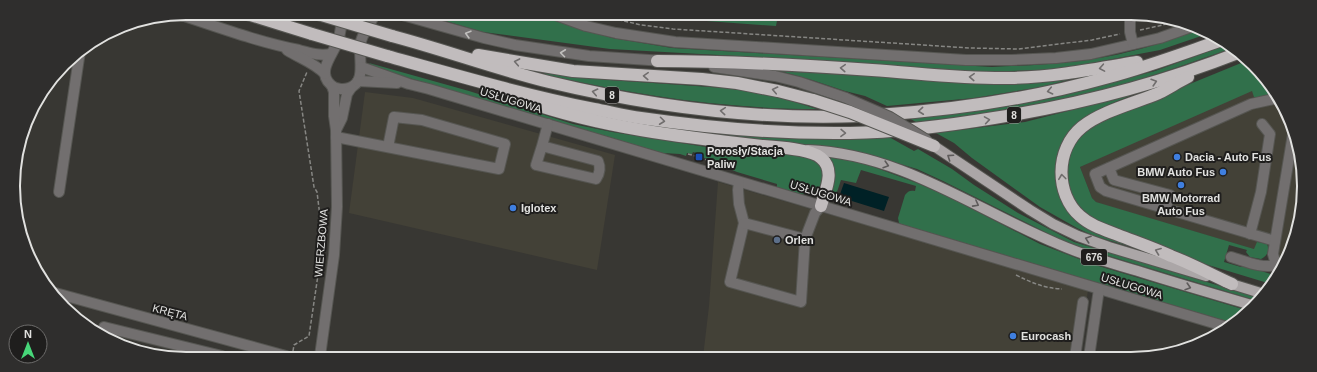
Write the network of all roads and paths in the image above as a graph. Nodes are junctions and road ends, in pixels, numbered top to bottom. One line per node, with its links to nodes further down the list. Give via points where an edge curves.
1 (197, 20): 16 (street)
2 (267, 20): 26 (highway, 8, bridge)
3 (337, 20): 15 (highway, 8, bridge)
4 (342, 20): 17 (street, via 339,38)
5 (372, 20): 23 (street, WIERZBOWA, via 361,41)
6 (420, 20): 21 (street, one-way to 6, via 589,56 514,45)
7 (570, 20): 14 (street, via 616,33 674,42 966,60 1056,58 1092,54)
8 (620, 20): 12 (path, via 674,29 970,48 1018,48 1092,40)
9 (1130, 20): 12 (street)
10 (1166, 24): 12 (path)
11 (1185, 29): 14 (street)
12 (1130, 32): 14 (street)
13 (1215, 43): 18 (highway, 8)
14 (1133, 44)
15 (425, 45): 18 (highway, 8, one-way to 15, via 1108,78 1050,92 951,108 879,115 811,117 704,109 615,96 547,82); 36 (highway, one-way to 15, bridge, via 850,112 778,91 702,79 573,71)
16 (280, 46): 17 (street, via 316,55); 25 (street)
17 (331, 54): 25 (street)
18 (1182, 55): 21 (highway, one-way to 21, via 1081,72 1011,78 975,78 762,63)
19 (1233, 55): 22 (highway, 8)
20 (79, 60): 41 (street)
21 (657, 61): 36 (street, bridge, via 731,69 799,82 890,117 921,135)
22 (1218, 61): 26 (highway, 8, one-way to 22, via 639,118 744,129 851,133 952,125 1036,112 1122,92); 52 (highway, one-way to 22, via 1172,256 1096,227 1071,206 1061,176 1064,154 1073,137 1082,128 1096,118 1160,92)
23 (361, 67): 27 (street, WIERZBOWA, via 360,77); 28 (street)
24 (308, 69): 65 (path, via 299,91 323,241 308,336 294,345)
25 (325, 74): 29 (street)
26 (473, 81): 38 (highway, via 526,101 589,120 686,137)
27 (354, 84): 28 (street); 29 (street, via 342,89); 33 (street, WIERZBOWA, via 347,94)
28 (409, 84): 31 (street, USŁUGOWA)
29 (332, 86): 33 (street, WIERZBOWA)
30 (1272, 99): 39 (street, via 1251,104)
31 (548, 124): 35 (street); 40 (street, USŁUGOWA)
32 (1262, 124): 45 (street, via 1270,134 1261,192)
33 (336, 134): 37 (street); 66 (street, WIERZBOWA, via 337,207 334,255)
34 (1291, 144): 47 (street)
35 (542, 146): 35 (street, via 598,161 599,175 596,179 536,165)
36 (934, 146): 52 (main road, 676, one-way to 36, via 1078,236 1030,210)
37 (388, 147): 37 (street, via 500,169 505,144 422,120 394,116)
38 (795, 149): 42 (highway, via 815,154 826,163 829,171 828,181); 58 (main road, 676, one-way to 58, via 849,154 903,170 1058,245)
39 (1108, 168): 43 (street, via 1114,180 1170,195); 43 (street, via 1095,174 1100,187)
40 (739, 182): 42 (street, USŁUGOWA); 44 (street, via 739,204)
41 (58, 192)
42 (821, 206): 46 (street, via 815,213); 54 (street, USŁUGOWA)
43 (1165, 209): 45 (street)
44 (744, 223): 46 (street); 46 (street, via 730,282 801,302)
45 (1250, 234): 47 (street)
46 (805, 239)
47 (1275, 241): 49 (street, via 1273,254)
48 (1231, 257): 50 (street)
49 (1277, 264)
50 (1276, 268)
51 (1011, 273): 53 (path, via 1032,284)
52 (1232, 284): 55 (main road, 676)
53 (1064, 289)
54 (1099, 289): 59 (street, USŁUGOWA); 68 (street)
55 (1258, 292)
56 (61, 294): 61 (street, KRĘTA)
57 (1083, 302): 67 (street)
58 (1247, 304)
59 (1221, 325)
60 (103, 330): 62 (street, via 104,327)
61 (208, 335): 62 (street); 64 (street, KRĘTA)
62 (204, 351): 63 (street)
63 (208, 352)
64 (271, 352)
65 (293, 352)
66 (321, 352)
67 (1076, 352)
68 (1090, 352)

